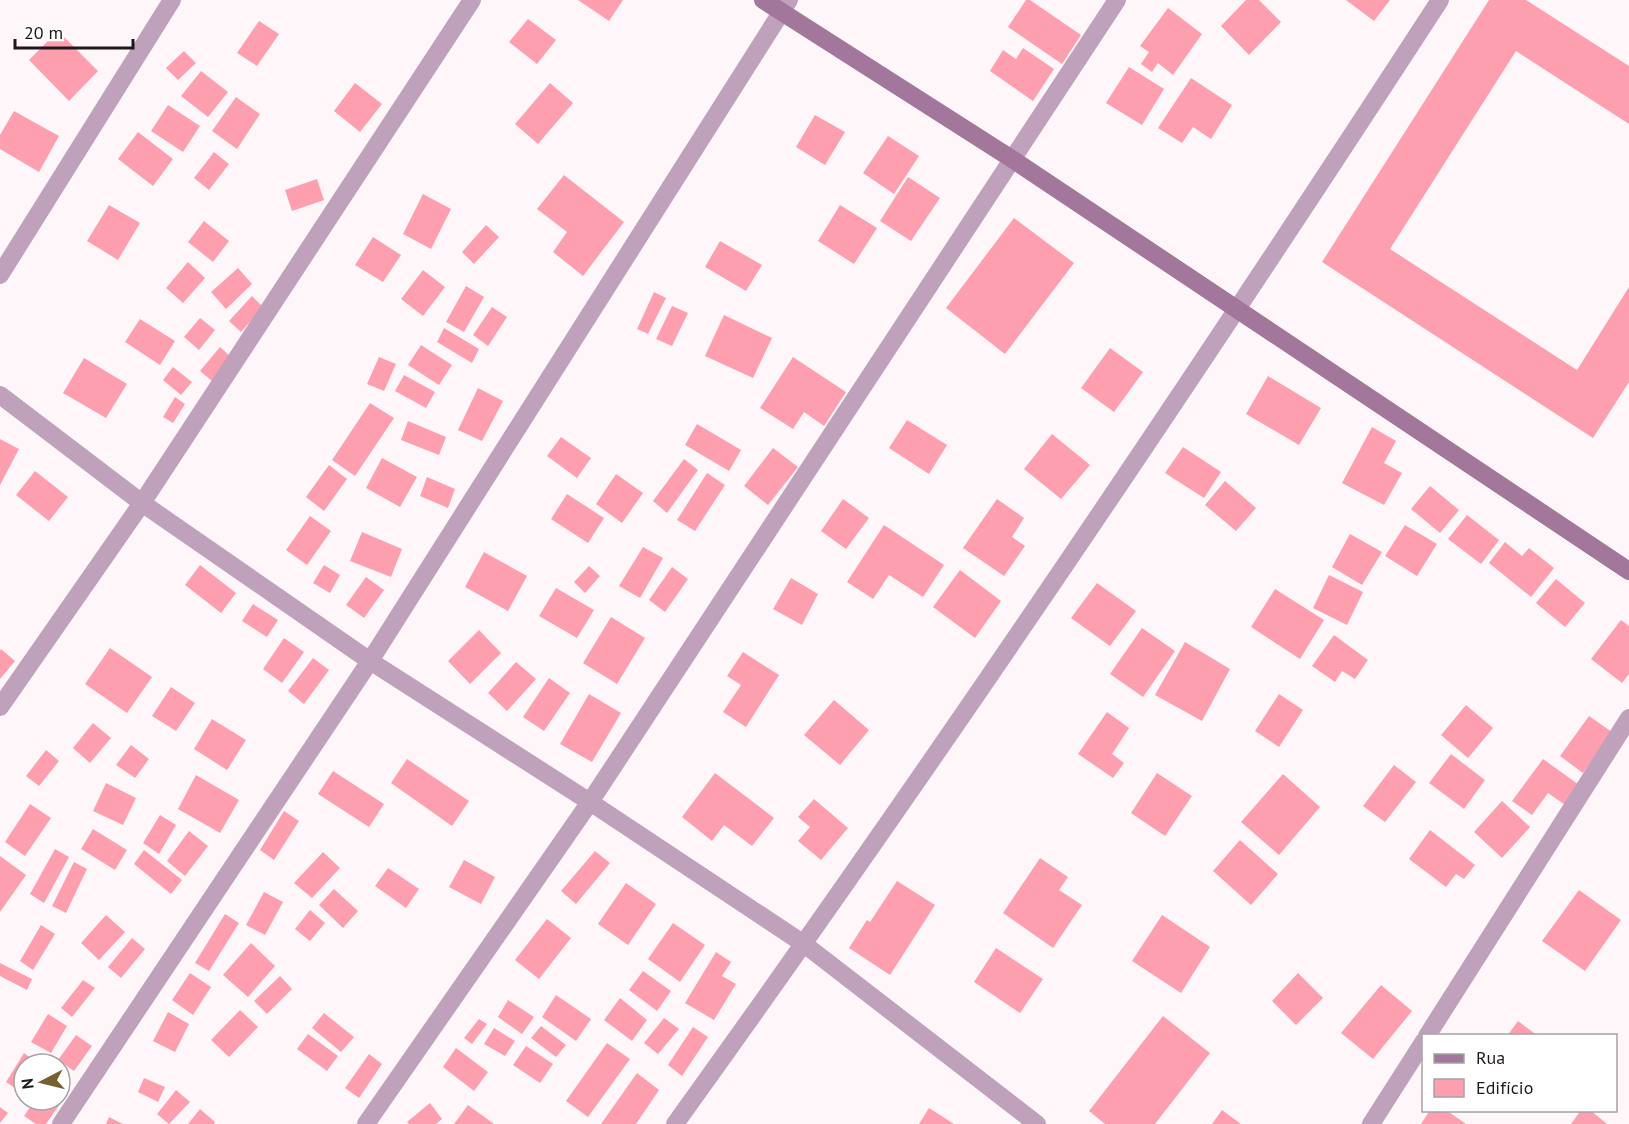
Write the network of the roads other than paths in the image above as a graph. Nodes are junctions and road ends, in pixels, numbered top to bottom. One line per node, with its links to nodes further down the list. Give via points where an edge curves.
1 (172, 0): 8 (street)
2 (472, 0): 11 (street)
3 (763, 0): 6 (street)
4 (1117, 0): 7 (street)
5 (1440, 0): 9 (street)
6 (785, 6): 7 (street); 13 (street)
7 (1012, 159): 9 (street); 16 (street)
8 (0, 274)
9 (1238, 311): 12 (street); 17 (street)
10 (0, 395): 11 (street)
11 (142, 503): 13 (street); 14 (street)
12 (1629, 571)
13 (370, 661): 16 (street); 21 (street)
14 (0, 706)
15 (1629, 718): 18 (street)
16 (590, 801): 17 (street); 22 (street)
17 (804, 944): 20 (street); 23 (street)
18 (1428, 1034)
19 (1422, 1044): 24 (street)
20 (1027, 1121)
21 (62, 1124)
22 (366, 1124)
23 (675, 1124)
24 (1371, 1124)

